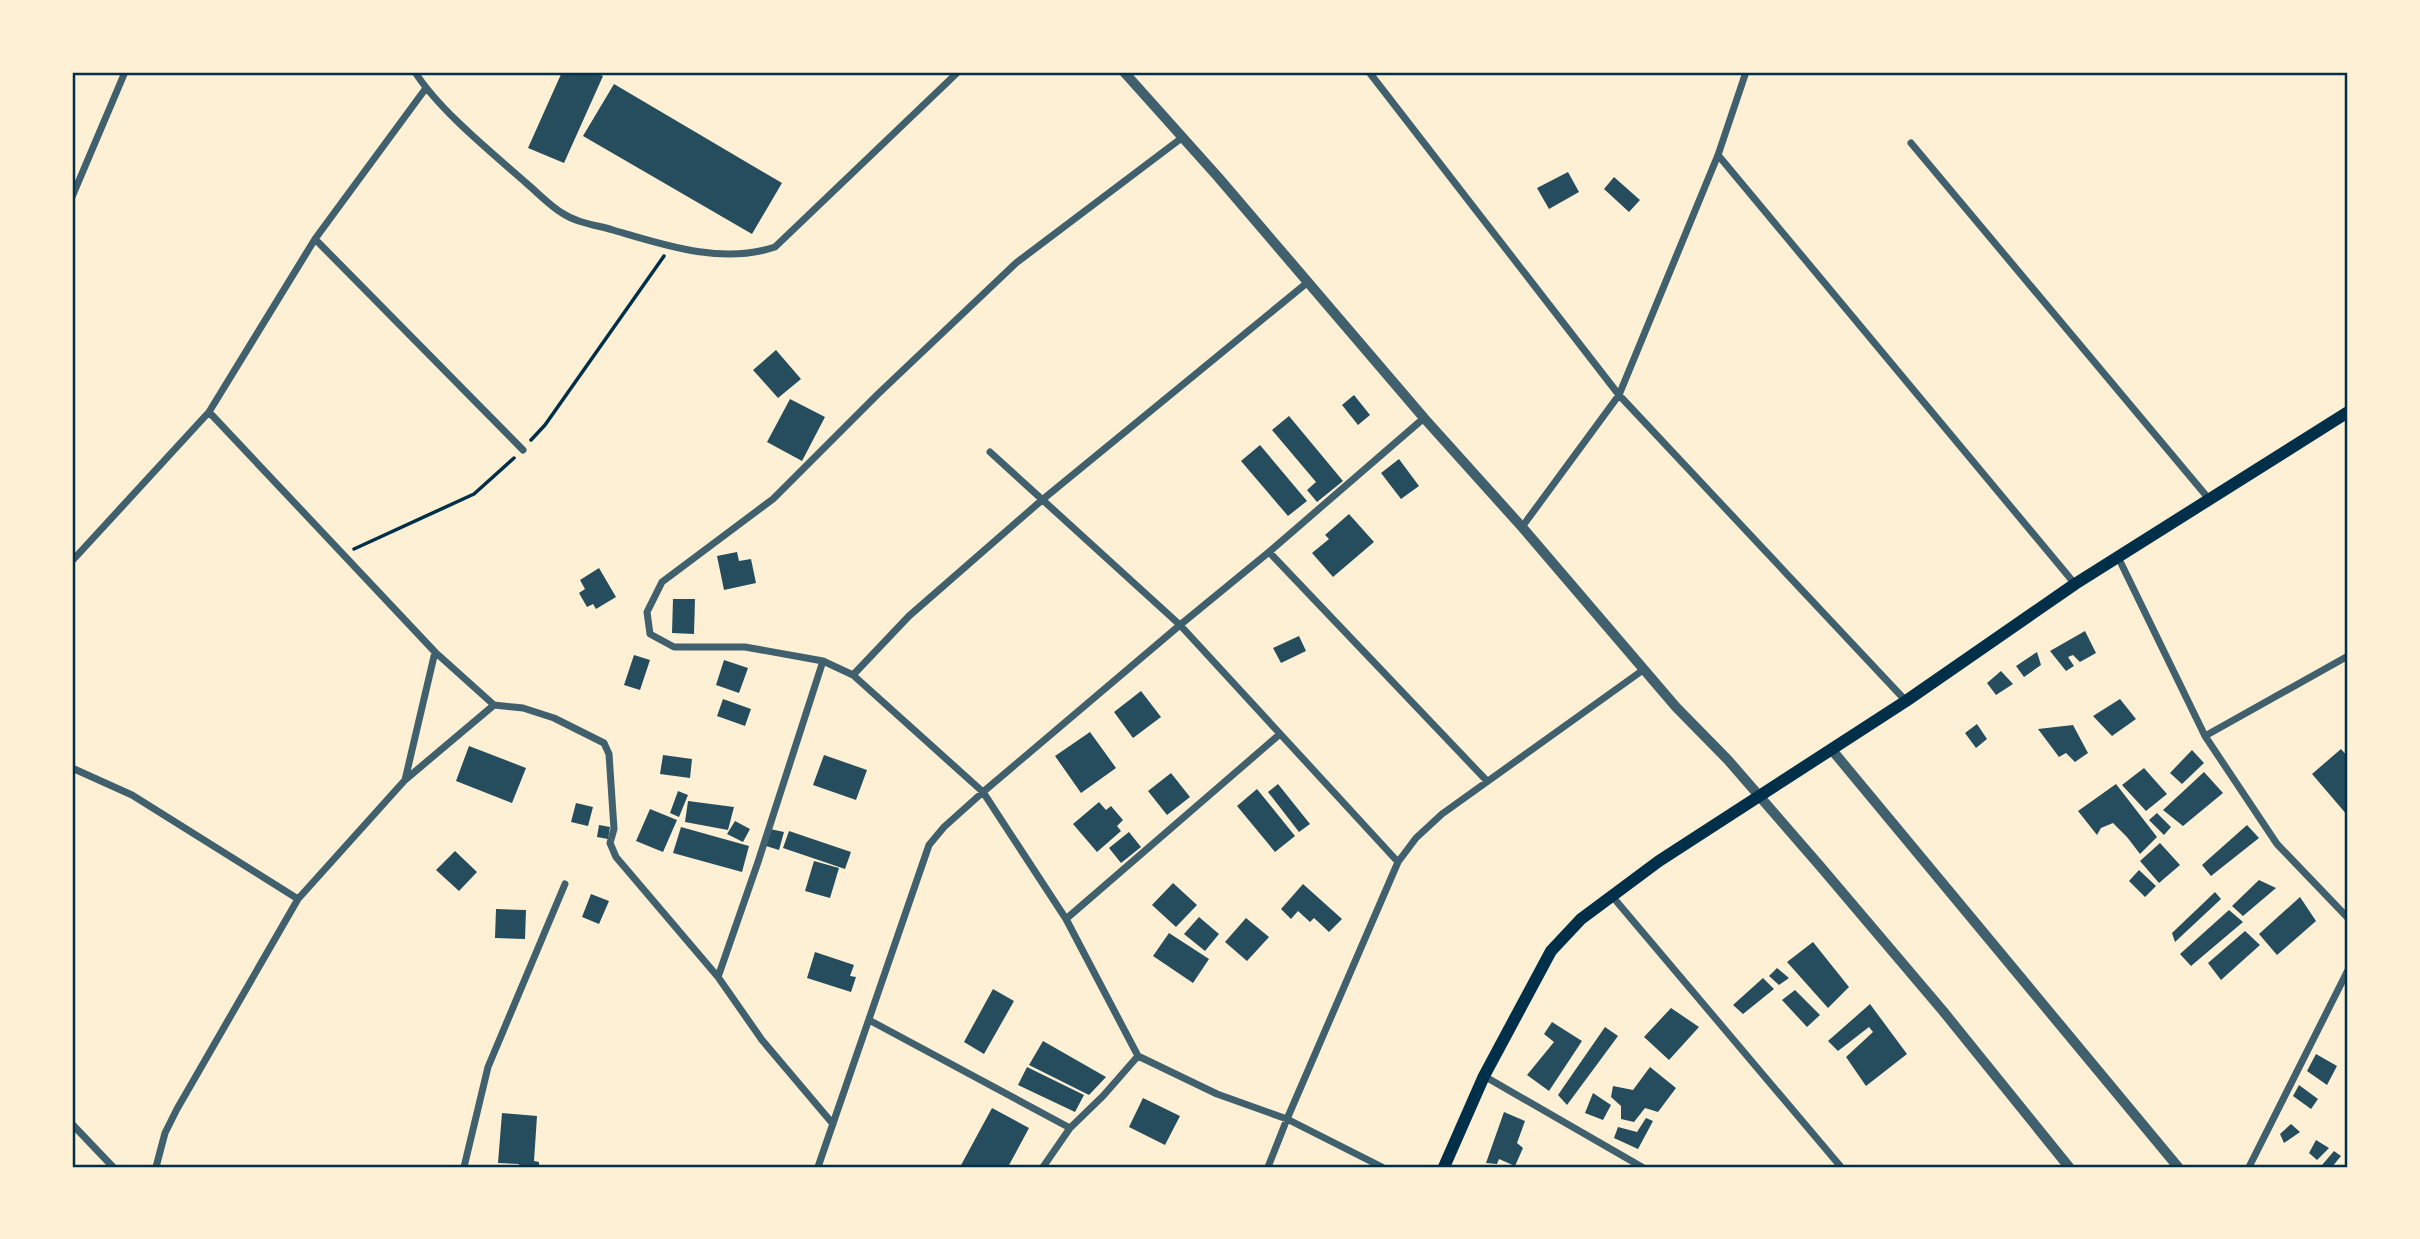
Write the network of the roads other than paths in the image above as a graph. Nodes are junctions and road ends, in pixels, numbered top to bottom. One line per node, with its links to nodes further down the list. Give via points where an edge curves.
1 (125, 72): 11 (street)
2 (415, 72): 7 (street)
3 (958, 72): 7 (street, via 775,247 733,255 671,247 562,213)
4 (1124, 72): 8 (street)
5 (1369, 72): 14 (street)
6 (1746, 72): 10 (street)
7 (426, 88): 12 (street)
8 (1183, 137): 13 (street); 30 (street, via 1016,262 773,499 662,582 647,612 650,634 674,648 745,648)
9 (1911, 143): 20 (street)
10 (1718, 155): 14 (street); 26 (street)
11 (72, 197)
12 (316, 239): 16 (street); 18 (street)
13 (1308, 282): 17 (street); 21 (street)
14 (1619, 395): 22 (street); 33 (street)
15 (2348, 411): 20 (main road)
16 (209, 412): 25 (street); 28 (street)
17 (1424, 418): 22 (street); 23 (street)
18 (523, 450)
19 (990, 452): 21 (street)
20 (2209, 499): 24 (main road)
21 (1042, 500): 27 (street); 32 (street, via 909,616)
22 (1522, 527): 31 (street)
23 (1269, 552): 27 (street); 40 (street)
24 (2118, 557): 26 (main road); 36 (street)
25 (73, 559)
26 (2075, 584): 33 (main road)
27 (1180, 625): 35 (street); 41 (street)
28 (435, 652): 34 (street); 39 (street)
29 (2348, 656): 36 (street)
30 (823, 661): 32 (street); 50 (street)
31 (1643, 670): 40 (street); 42 (street)
32 (853, 675): 41 (street)
33 (1906, 701): 37 (main road)
34 (494, 705): 39 (street); 50 (street, via 554,718 604,743 609,754 614,829 610,843 616,857)
35 (1280, 734): 43 (street); 48 (street)
36 (2205, 736): 47 (street, via 2277,844)
37 (1832, 750): 42 (main road); 70 (street)
38 (72, 768): 46 (street, via 132,795)
39 (405, 780): 46 (street)
40 (1487, 781): 43 (street, via 1442,814)
41 (983, 792): 48 (street); 51 (street, via 929,845)
42 (1760, 798): 45 (main road); 69 (street, via 1943,1011)
43 (1398, 862): 54 (street)
44 (565, 884): 61 (street, via 488,1067)
45 (1612, 896): 53 (main road, via 1581,919 1551,951); 68 (street)
46 (298, 899): 60 (street, via 177,1109)
47 (2348, 918)
48 (1066, 919): 52 (street)
49 (2348, 970): 71 (street)
50 (718, 977): 56 (street, via 762,1040)
51 (869, 1020): 56 (street); 57 (street)
52 (1138, 1056): 54 (street, via 1217,1094); 57 (street)
53 (1484, 1076): 66 (main road); 67 (street)
54 (1287, 1119): 64 (street); 65 (street)
55 (72, 1124): 59 (street)
56 (833, 1124): 58 (street)
57 (1070, 1128): 63 (street)
58 (820, 1163): 62 (street)
59 (113, 1167)
60 (156, 1167)
61 (464, 1167)
62 (830, 1167)
63 (1043, 1167)
64 (1268, 1167)
65 (1382, 1167)
66 (1444, 1167)
67 (1642, 1167)
68 (1841, 1167)
69 (2069, 1167)
70 (2178, 1167)
71 (2249, 1167)

